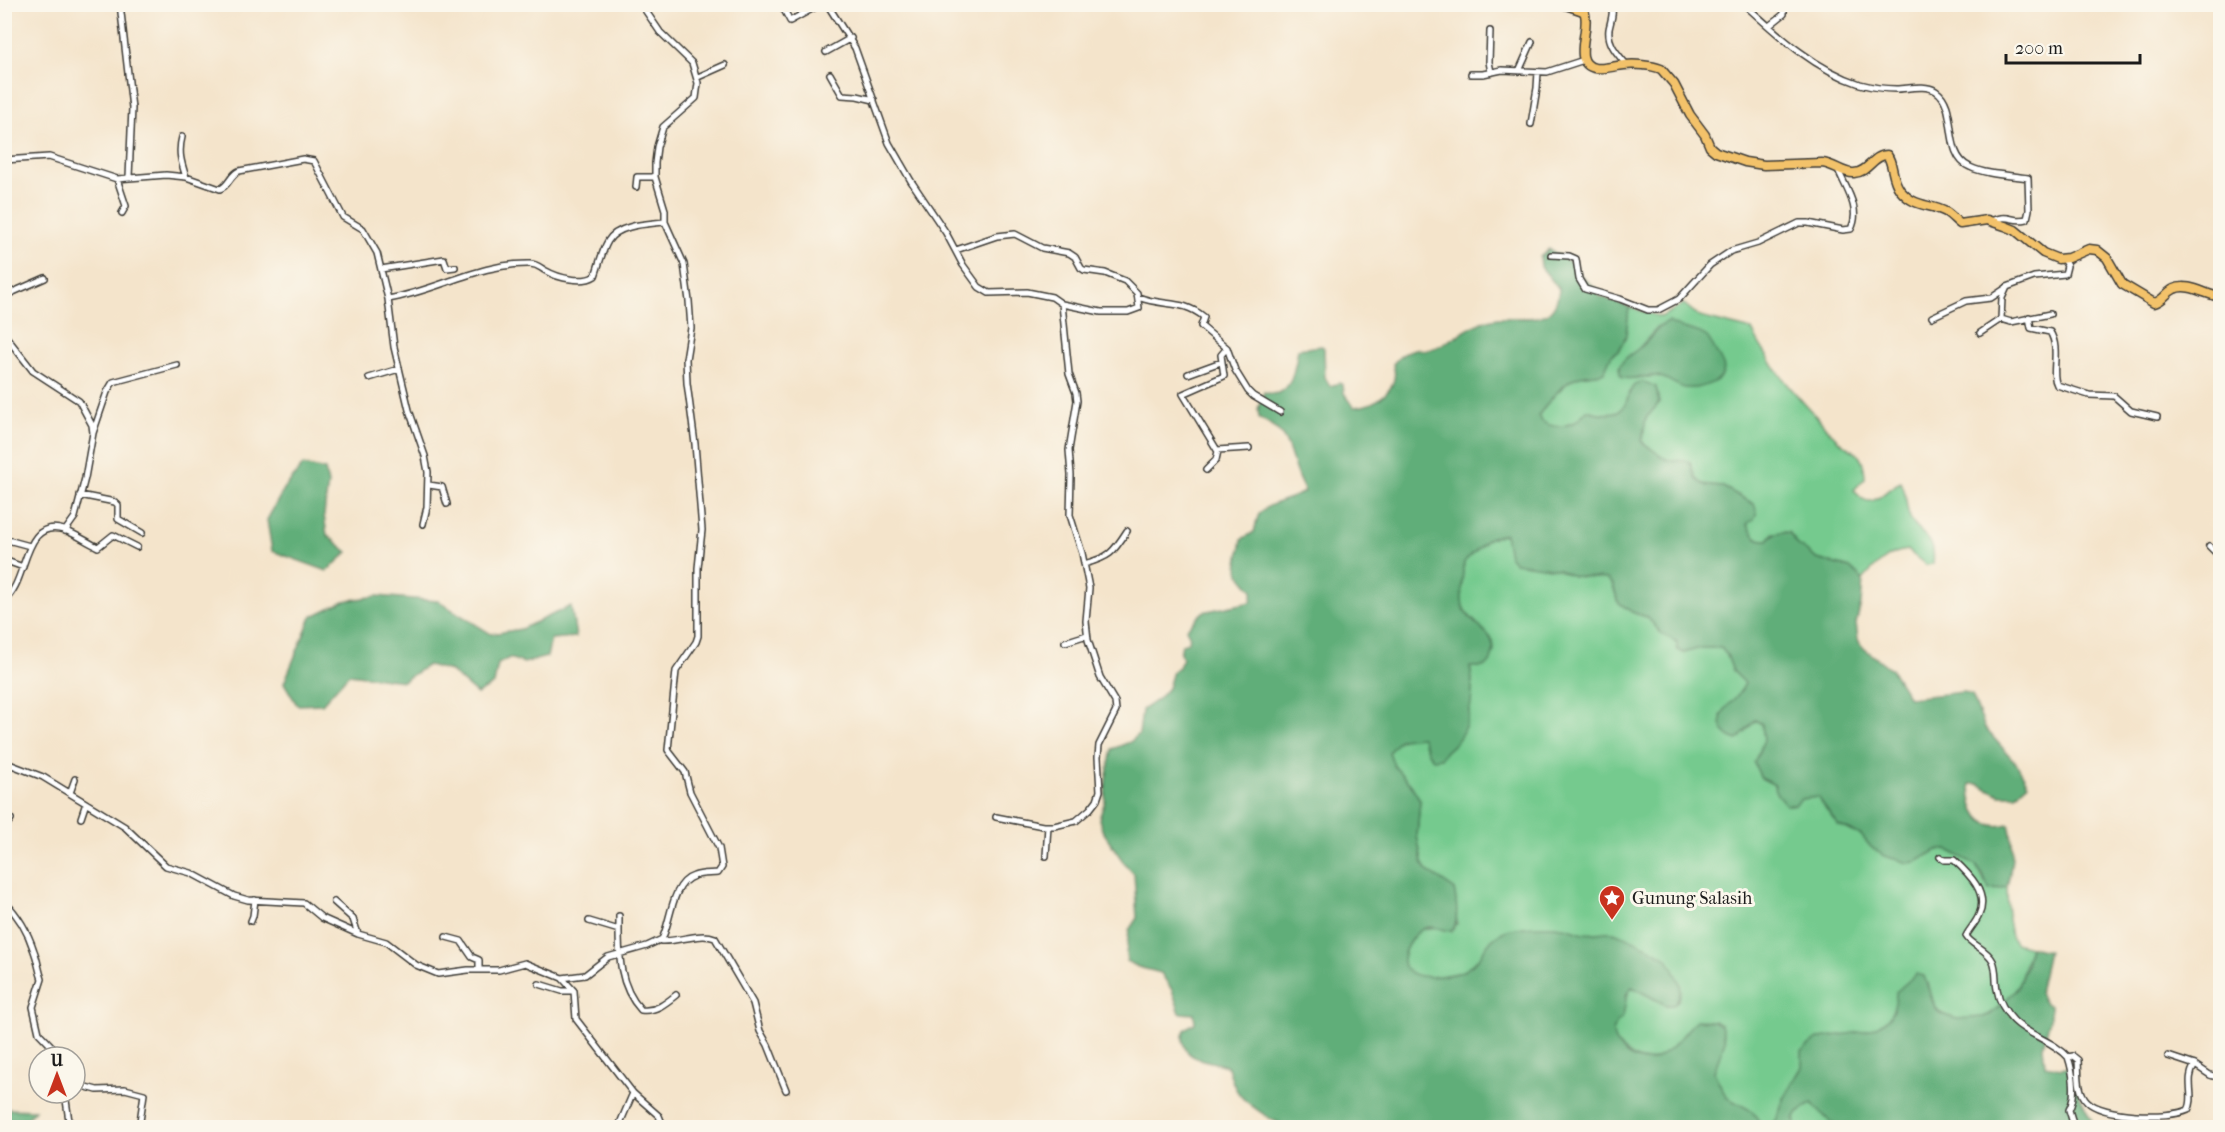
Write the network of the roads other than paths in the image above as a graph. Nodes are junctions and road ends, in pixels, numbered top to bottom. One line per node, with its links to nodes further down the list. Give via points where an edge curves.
1 (120, 4): 29 (street, via 132,108)
2 (781, 4): 3 (street, via 790,21)
3 (822, 4)
4 (827, 4): 12 (street)
5 (1563, 4): 15 (main road, via 1586,14)
6 (1611, 4): 16 (street, via 1610,41)
7 (1744, 4): 10 (street)
8 (1784, 4): 10 (street, via 1784,14)
9 (643, 5): 23 (street, via 660,32 688,58)
10 (1769, 26): 35 (street, via 1796,50 1859,83 1937,91 1960,160 1980,171 2028,178 2027,219 2002,216)
11 (1490, 31): 19 (street)
12 (851, 38): 14 (street); 24 (street)
13 (1532, 42): 18 (street)
14 (826, 52)
15 (1584, 60): 16 (main road, via 1597,68); 20 (street)
16 (1626, 64): 28 (main road, via 1657,68 1665,73 1716,152 1758,165)
17 (725, 65): 23 (street)
18 (1519, 71): 19 (street); 20 (street)
19 (1491, 72): 22 (street)
20 (1538, 72): 25 (street)
21 (830, 74): 24 (street, via 842,95)
22 (1471, 74)
23 (698, 77): 31 (street, via 696,98 661,132)
24 (874, 100): 37 (street, via 889,143)
25 (1531, 124)
26 (182, 137): 30 (street, via 179,154)
27 (4, 160): 32 (street, via 53,158)
28 (1836, 165): 35 (main road, via 1858,173 1879,156 1887,155 1898,186 1914,202 1945,212 1964,225); 38 (street, via 1852,200 1851,229 1799,223 1731,251 1662,309 1648,310 1585,289 1576,259)
29 (129, 177): 30 (street); 32 (street)
30 (186, 177): 41 (street, via 220,189 238,171 311,159 344,218 370,239)
31 (655, 177): 33 (street, via 637,177); 36 (street, via 664,202)
32 (117, 179): 34 (street, via 126,206)
33 (636, 187)
34 (122, 213)
35 (1991, 221): 39 (main road, via 2015,230 2043,253)
36 (665, 222): 47 (street, via 628,228 612,236 595,276 588,280 557,275 535,264 502,265 463,275 423,292); 105 (street, via 684,264 688,287 691,328 687,383 702,530 698,636 676,670 668,750 685,772 718,848 722,867 718,873 694,875 684,883)
37 (956, 250): 45 (street, via 1015,234 1042,248 1069,253 1083,269 1122,279 1134,287); 48 (street, via 972,279 985,292 1027,292 1052,297)
38 (1551, 255)
39 (2063, 259): 43 (street, via 2067,266 2065,274 2034,277); 46 (main road, via 2089,249 2097,250 2107,258 2122,284 2151,302 2160,302 2178,288)
40 (455, 267): 41 (street, via 447,268 443,259)
41 (381, 269): 47 (street)
42 (45, 278): 44 (street)
43 (2007, 287): 50 (street, via 1991,298 1966,301); 52 (street)
44 (4, 296)
45 (1138, 297): 48 (street, via 1138,309 1128,312 1101,312); 55 (street, via 1196,310 1204,317 1201,326)
46 (2220, 297)
47 (388, 299): 58 (street)
48 (1062, 304): 80 (street, via 1069,374 1077,401 1069,450 1070,515)
49 (2050, 314): 51 (street)
50 (1932, 317)
51 (2029, 317): 52 (street, via 2009,322); 62 (street, via 2031,328 2053,335 2057,385 2090,395 2114,396 2131,411)
52 (2001, 319): 53 (street)
53 (1980, 333)
54 (4, 334): 63 (street, via 33,371 79,401)
55 (1227, 348): 56 (street); 61 (street, via 1248,391)
56 (1221, 362): 59 (street); 65 (street, via 1224,376 1184,393)
57 (177, 364): 63 (street, via 111,383)
58 (399, 369): 60 (street); 67 (street, via 425,456)
59 (1188, 374)
60 (369, 378)
61 (1280, 412)
62 (2157, 417)
63 (93, 433): 68 (street)
64 (1249, 448): 65 (street)
65 (1218, 451): 66 (street)
66 (1206, 470)
67 (429, 485): 69 (street, via 442,487); 70 (street)
68 (80, 495): 71 (street, via 75,517); 73 (street, via 115,502 118,519)
69 (447, 504)
70 (423, 524)
71 (65, 531): 75 (street, via 46,530); 77 (street, via 98,547 112,535)
72 (1127, 531): 80 (street, via 1112,554)
73 (142, 533)
74 (4, 538): 75 (street)
75 (30, 546): 81 (street)
76 (2209, 546): 78 (street)
77 (136, 547)
78 (2220, 557)
79 (4, 560): 81 (street)
80 (1084, 564): 83 (street, via 1089,595)
81 (23, 567): 82 (street, via 18,584)
82 (4, 600)
83 (1087, 634): 84 (street); 92 (street, via 1100,677 1116,705 1100,745 1100,791 1095,804 1081,818)
84 (1065, 642)
85 (4, 762): 87 (street, via 43,777)
86 (75, 779): 87 (street)
87 (70, 794): 88 (street)
88 (86, 804): 91 (street); 96 (street, via 125,827 166,866 190,873 234,896)
89 (4, 808): 93 (street, via 10,819)
90 (996, 817): 92 (street)
91 (81, 818)
92 (1048, 826): 94 (street)
93 (4, 828)
94 (1046, 856)
95 (1940, 857): 114 (street, via 1954,860 1978,886 1981,910 1966,936 1992,959 1996,989 2005,1013)
96 (255, 900): 100 (street); 103 (street, via 304,903 322,918)
97 (4, 901): 112 (street, via 23,924 35,952 42,977 33,1007 39,1033)
98 (334, 902): 103 (street, via 353,919)
99 (619, 916): 102 (street)
100 (250, 921)
101 (589, 921): 102 (street)
102 (619, 930): 106 (street)
103 (358, 934): 107 (street, via 386,942 416,965 438,974)
104 (446, 937): 107 (street, via 462,943 478,960)
105 (659, 941): 106 (street); 118 (street, via 715,938 753,1003 760,1031)
106 (619, 954): 108 (street, via 605,959 585,975); 111 (street, via 622,978 641,1010 660,1007)
107 (479, 970): 108 (street, via 499,970 525,963)
108 (562, 978): 110 (street)
109 (539, 984): 110 (street)
110 (574, 991): 119 (street, via 576,1019)
111 (676, 995)
112 (50, 1045)
113 (2168, 1056): 115 (street)
114 (2068, 1057): 115 (street, via 2078,1060 2080,1090 2088,1103 2109,1113 2168,1115 2188,1110 2190,1072); 121 (street, via 2073,1076 2069,1110)
115 (2195, 1065): 116 (street)
116 (2220, 1078)
117 (87, 1087): 123 (street, via 144,1094)
118 (786, 1090)
119 (633, 1093): 124 (street); 125 (street, via 659,1116)
120 (67, 1105): 122 (street)
121 (2073, 1123)
122 (70, 1128)
123 (139, 1128)
124 (618, 1128)
125 (664, 1128)

